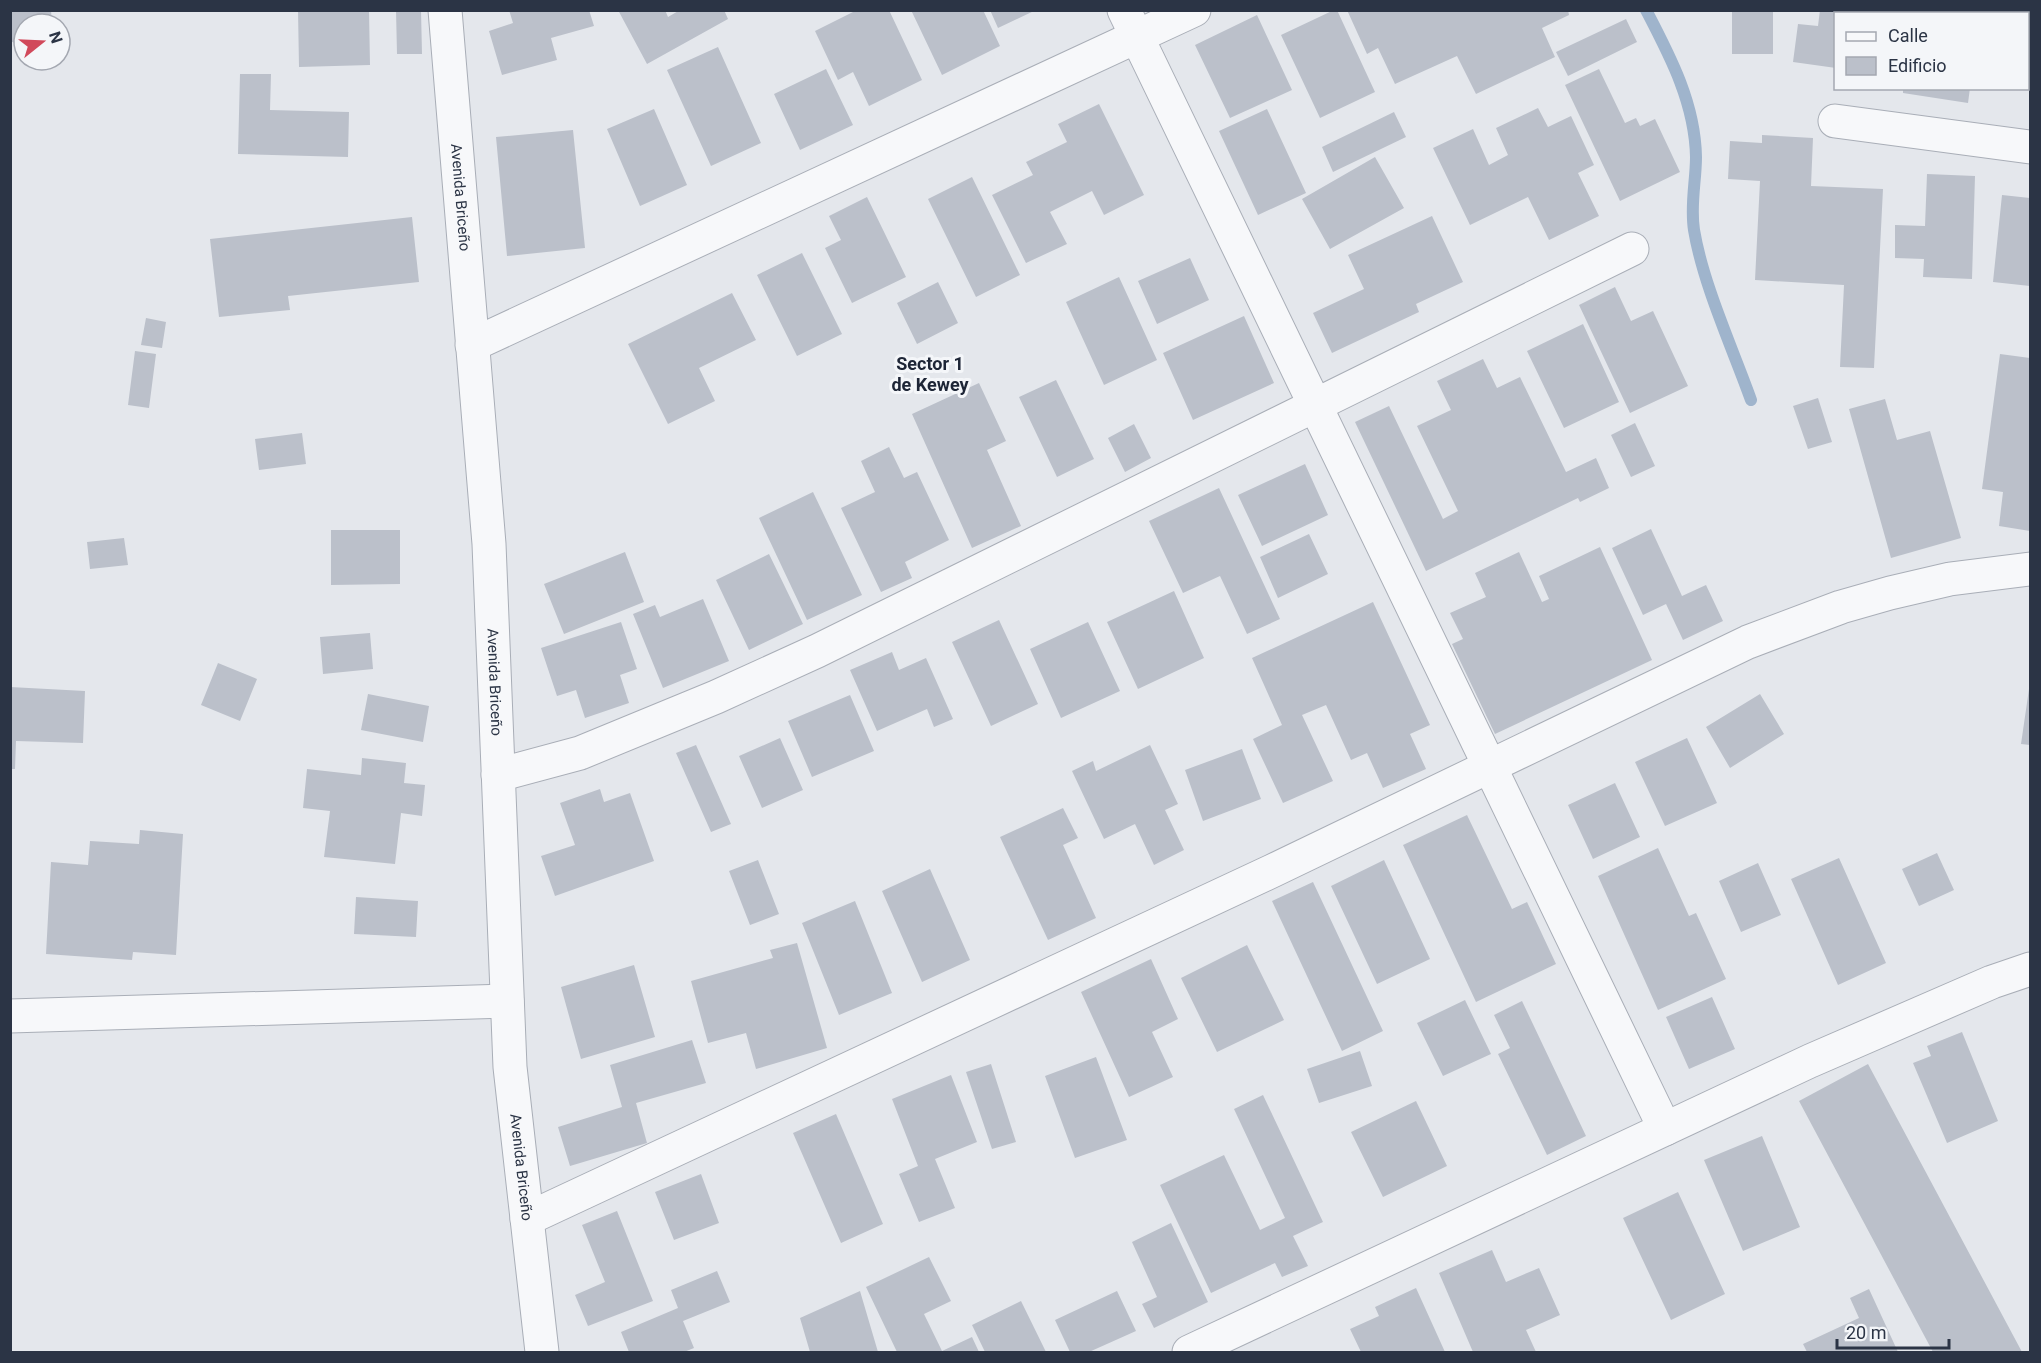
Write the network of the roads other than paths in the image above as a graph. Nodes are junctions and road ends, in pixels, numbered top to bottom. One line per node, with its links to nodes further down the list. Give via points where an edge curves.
1 (445, 10): 7 (street, Avenida Briceño)
2 (1194, 10): 3 (street)
3 (1130, 24): 7 (street); 8 (street)
4 (1835, 121): 5 (street)
5 (2031, 147)
6 (1632, 249): 8 (street)
7 (472, 345): 11 (street, Avenida Briceño, via 489,544)
8 (1314, 406): 10 (street); 11 (street, via 716,697 580,753)
9 (2031, 568): 10 (street, via 1950,579 1841,607 1748,642)
10 (1488, 767): 15 (street); 16 (street)
11 (498, 775): 13 (street, Avenida Briceño)
12 (2031, 969): 15 (street, via 1992,981)
13 (507, 1001): 14 (street); 16 (street, Avenida Briceño, via 510,1067)
14 (10, 1016)
15 (1665, 1129): 18 (street)
16 (527, 1219): 17 (street, Avenida Briceño)
17 (542, 1353)
18 (1189, 1353)

